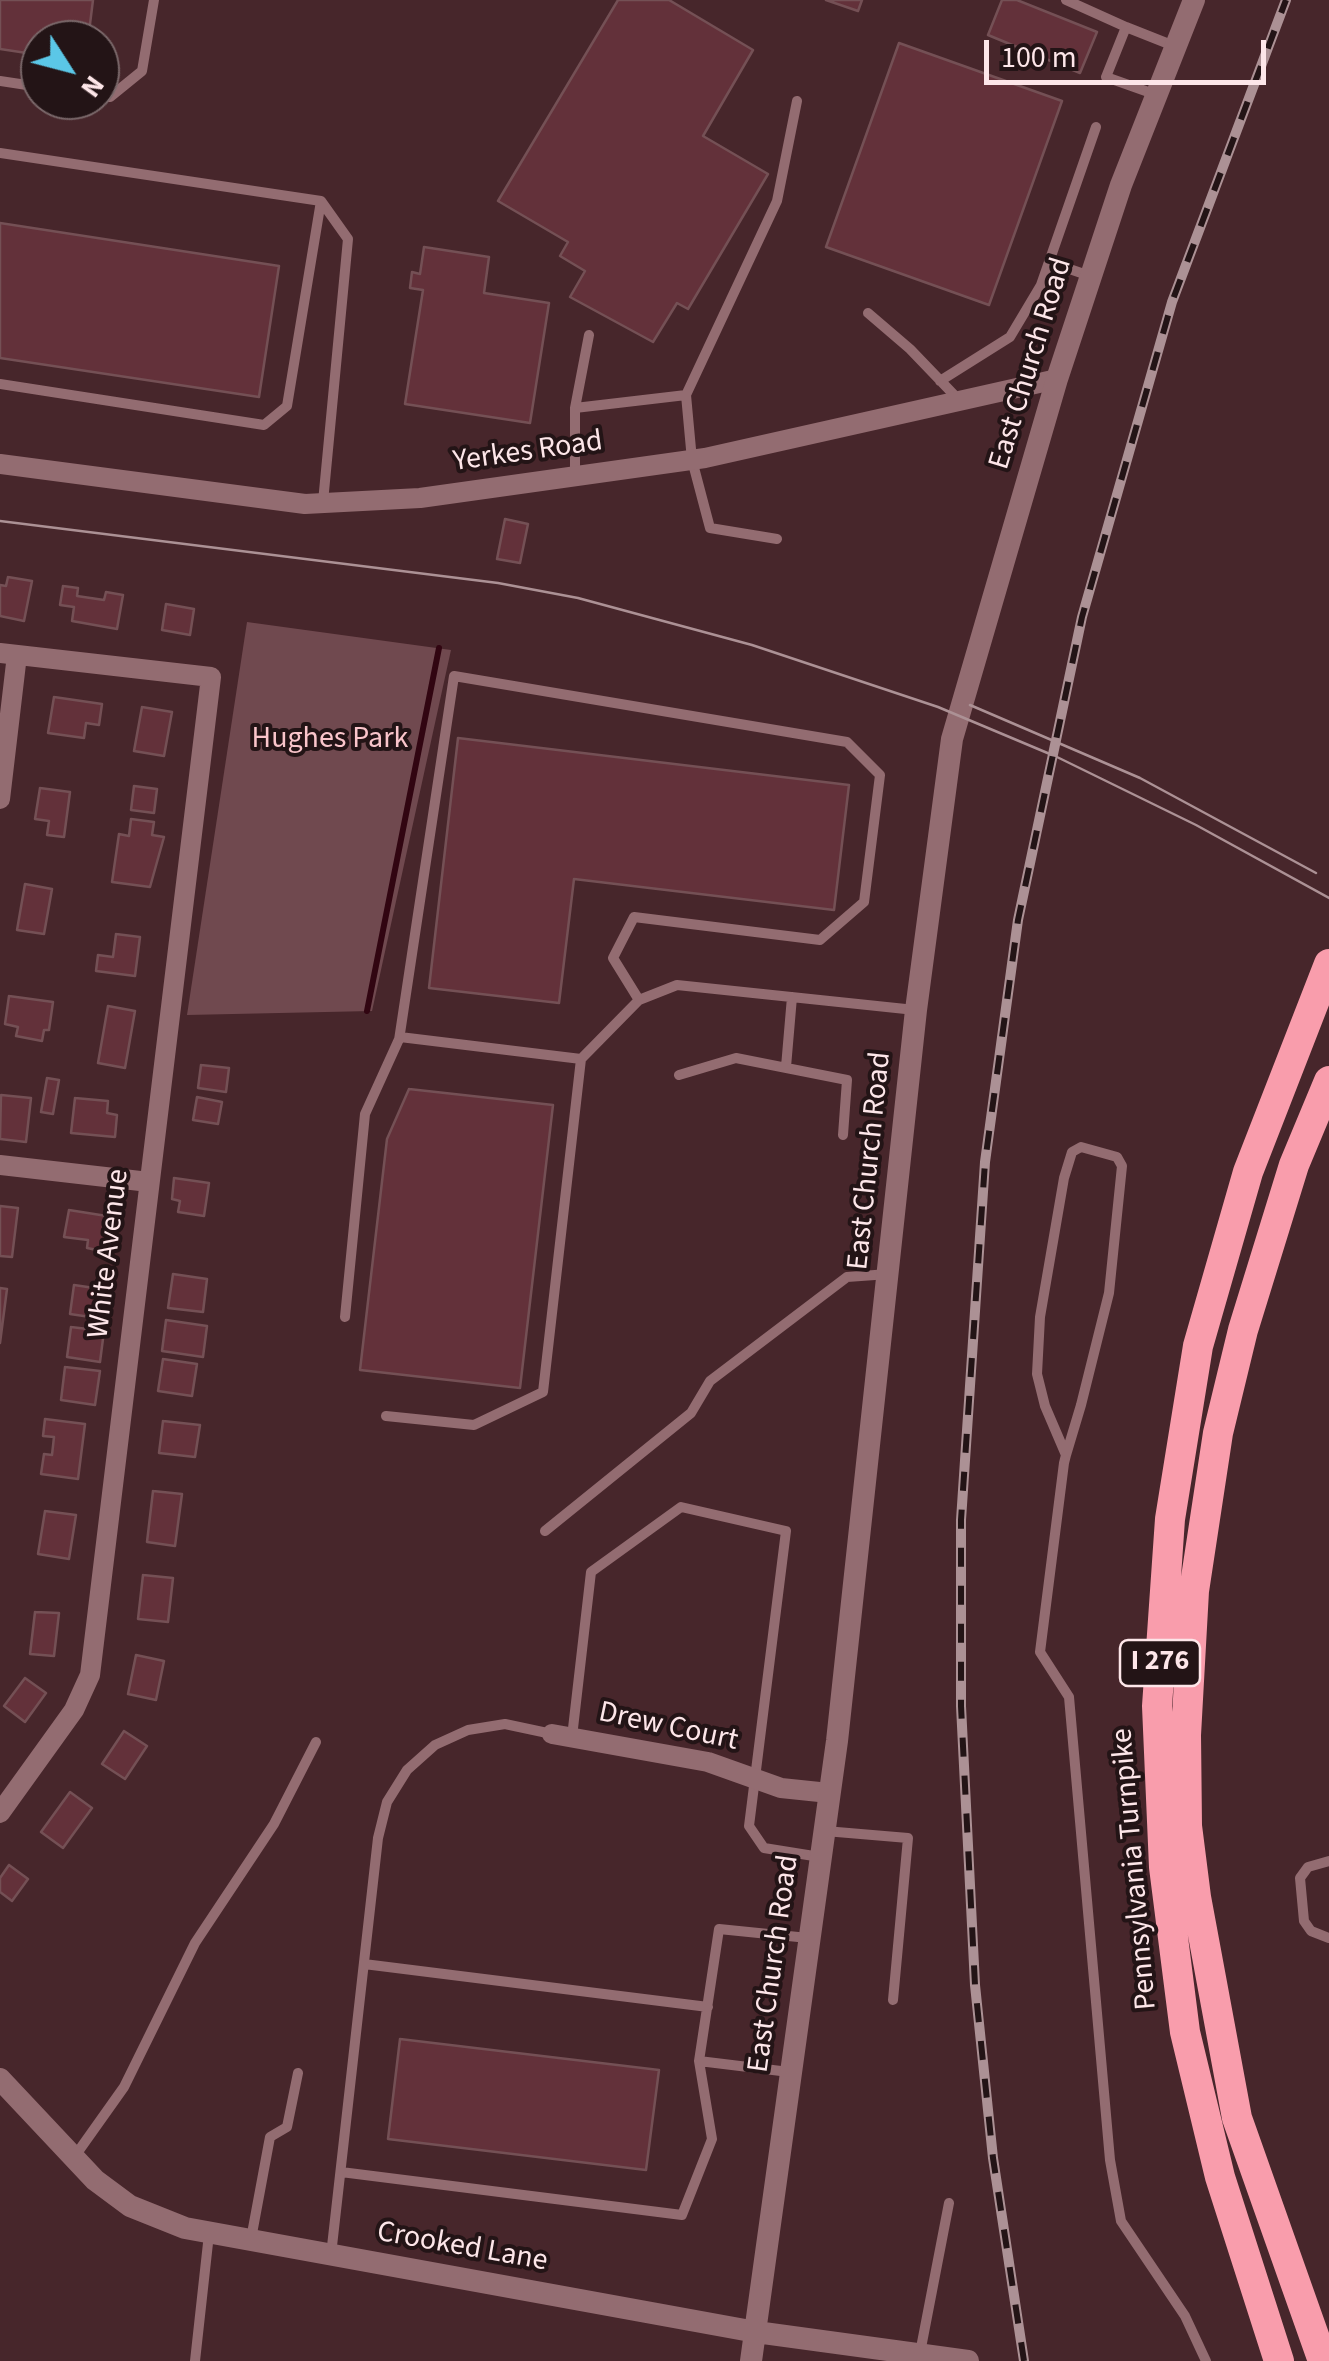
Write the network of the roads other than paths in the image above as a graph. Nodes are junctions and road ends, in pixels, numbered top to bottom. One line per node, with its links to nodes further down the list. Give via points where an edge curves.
1 (154, 0): 6 (lane, via 142,71)
2 (1066, 0): 4 (lane)
3 (1194, 0): 5 (street, East Church Road)
4 (1126, 27): 5 (lane); 7 (lane, via 1106,77)
5 (1174, 46): 7 (street, East Church Road)
6 (120, 89)
7 (1154, 94): 13 (street, East Church Road)
8 (797, 101): 19 (lane, via 777,200)
9 (1096, 127): 12 (lane)
10 (0, 152): 11 (lane)
11 (320, 200): 18 (lane, via 286,406 264,426); 25 (lane, via 348,240)
12 (1049, 262): 13 (lane); 17 (lane, via 1010,337)
13 (1091, 276): 16 (street, East Church Road)
14 (868, 313): 17 (lane)
15 (589, 335): 21 (lane)
16 (1057, 378): 20 (street, Yerkes Road); 32 (street, East Church Road, via 952,739)
17 (940, 381): 20 (lane)
18 (0, 384)
19 (686, 396): 21 (lane); 22 (lane)
20 (958, 400): 22 (street, Yerkes Road)
21 (575, 408): 24 (lane)
22 (692, 460): 24 (street, Yerkes Road); 26 (lane, via 710,528)
23 (0, 464): 25 (street, Yerkes Road)
24 (575, 478): 25 (street, Yerkes Road)
25 (323, 503)
26 (777, 539)
27 (9, 654): 28 (street); 40 (street, White Avenue, via 211,677)
28 (0, 799)
29 (1327, 969): 75 (highway, Pennsylvania Turnpike / I 276, via 1248,1172 1198,1346 1170,1519 1157,1706 1164,1867 1185,2032 1220,2177)
30 (792, 998): 31 (lane, via 676,985); 32 (lane); 35 (lane)
31 (639, 1000): 33 (lane, via 613,958 634,916 820,940 864,902 880,775 847,742 454,676); 34 (lane)
32 (916, 1010): 41 (street, East Church Road)
33 (399, 1040): 34 (lane); 42 (lane, via 365,1114)
34 (580, 1059): 43 (lane, via 544,1392 474,1424)
35 (786, 1067): 36 (lane, via 736,1058); 38 (lane, via 847,1080)
36 (680, 1075)
37 (1329, 1081): 76 (highway, Pennsylvania Turnpike / I 276, via 1294,1165 1218,1433 1194,1591 1186,1735 1191,1862 1237,2118)
38 (844, 1135)
39 (0, 1165): 40 (street)
40 (149, 1182): 50 (street, White Avenue, via 90,1676 74,1710)
41 (890, 1274): 45 (lane, via 847,1277 710,1381 692,1413); 49 (street, East Church Road)
42 (345, 1317)
43 (386, 1416)
44 (1066, 1455): 44 (lane, via 1110,1293 1122,1166 1081,1147 1072,1152 1064,1178 1040,1317 1038,1374); 74 (lane, via 1040,1652 1068,1698 1110,2160 1121,2221 1185,2316)
45 (544, 1531)
46 (562, 1736): 48 (street, Drew Court, via 708,1762); 48 (lane, via 591,1572 681,1507 786,1531); 56 (lane, via 505,1724 468,1730 434,1745 407,1770 387,1802 378,1838)
47 (316, 1742): 63 (lane, via 274,1824 195,1943 124,2087)
48 (754, 1779): 49 (street, Drew Court); 52 (lane, via 749,1826 756,1842 774,1852)
49 (829, 1793): 51 (street, East Church Road)
50 (0, 1813)
51 (824, 1831): 52 (street, East Church Road); 57 (lane, via 908,1838)
52 (820, 1857): 54 (street, East Church Road)
53 (1329, 1861): 55 (lane, via 1308,1866 1300,1878 1304,1921)
54 (809, 1938): 58 (lane, via 719,1928); 61 (street, East Church Road)
55 (1329, 1938)
56 (364, 1964): 58 (lane); 64 (lane)
57 (892, 2000)
58 (708, 2006): 59 (lane)
59 (700, 2060): 61 (lane); 64 (lane, via 712,2139 682,2216)
60 (298, 2073): 67 (lane, via 287,2127 270,2136)
61 (790, 2073): 69 (street, East Church Road)
62 (0, 2079): 63 (street, Crooked Lane)
63 (73, 2158): 66 (street, Crooked Lane, via 130,2206)
64 (341, 2172): 68 (lane)
65 (949, 2203): 70 (lane)
66 (209, 2233): 67 (street, Crooked Lane); 71 (lane)
67 (251, 2240): 68 (street, Crooked Lane)
68 (331, 2255): 69 (street, Crooked Lane)
69 (756, 2332): 70 (street, Crooked Lane); 72 (street, East Church Road)
70 (920, 2354): 73 (street, Crooked Lane)
71 (196, 2361)
72 (751, 2361)
73 (968, 2361)
74 (1206, 2361)
75 (1278, 2361)
76 (1323, 2361)

